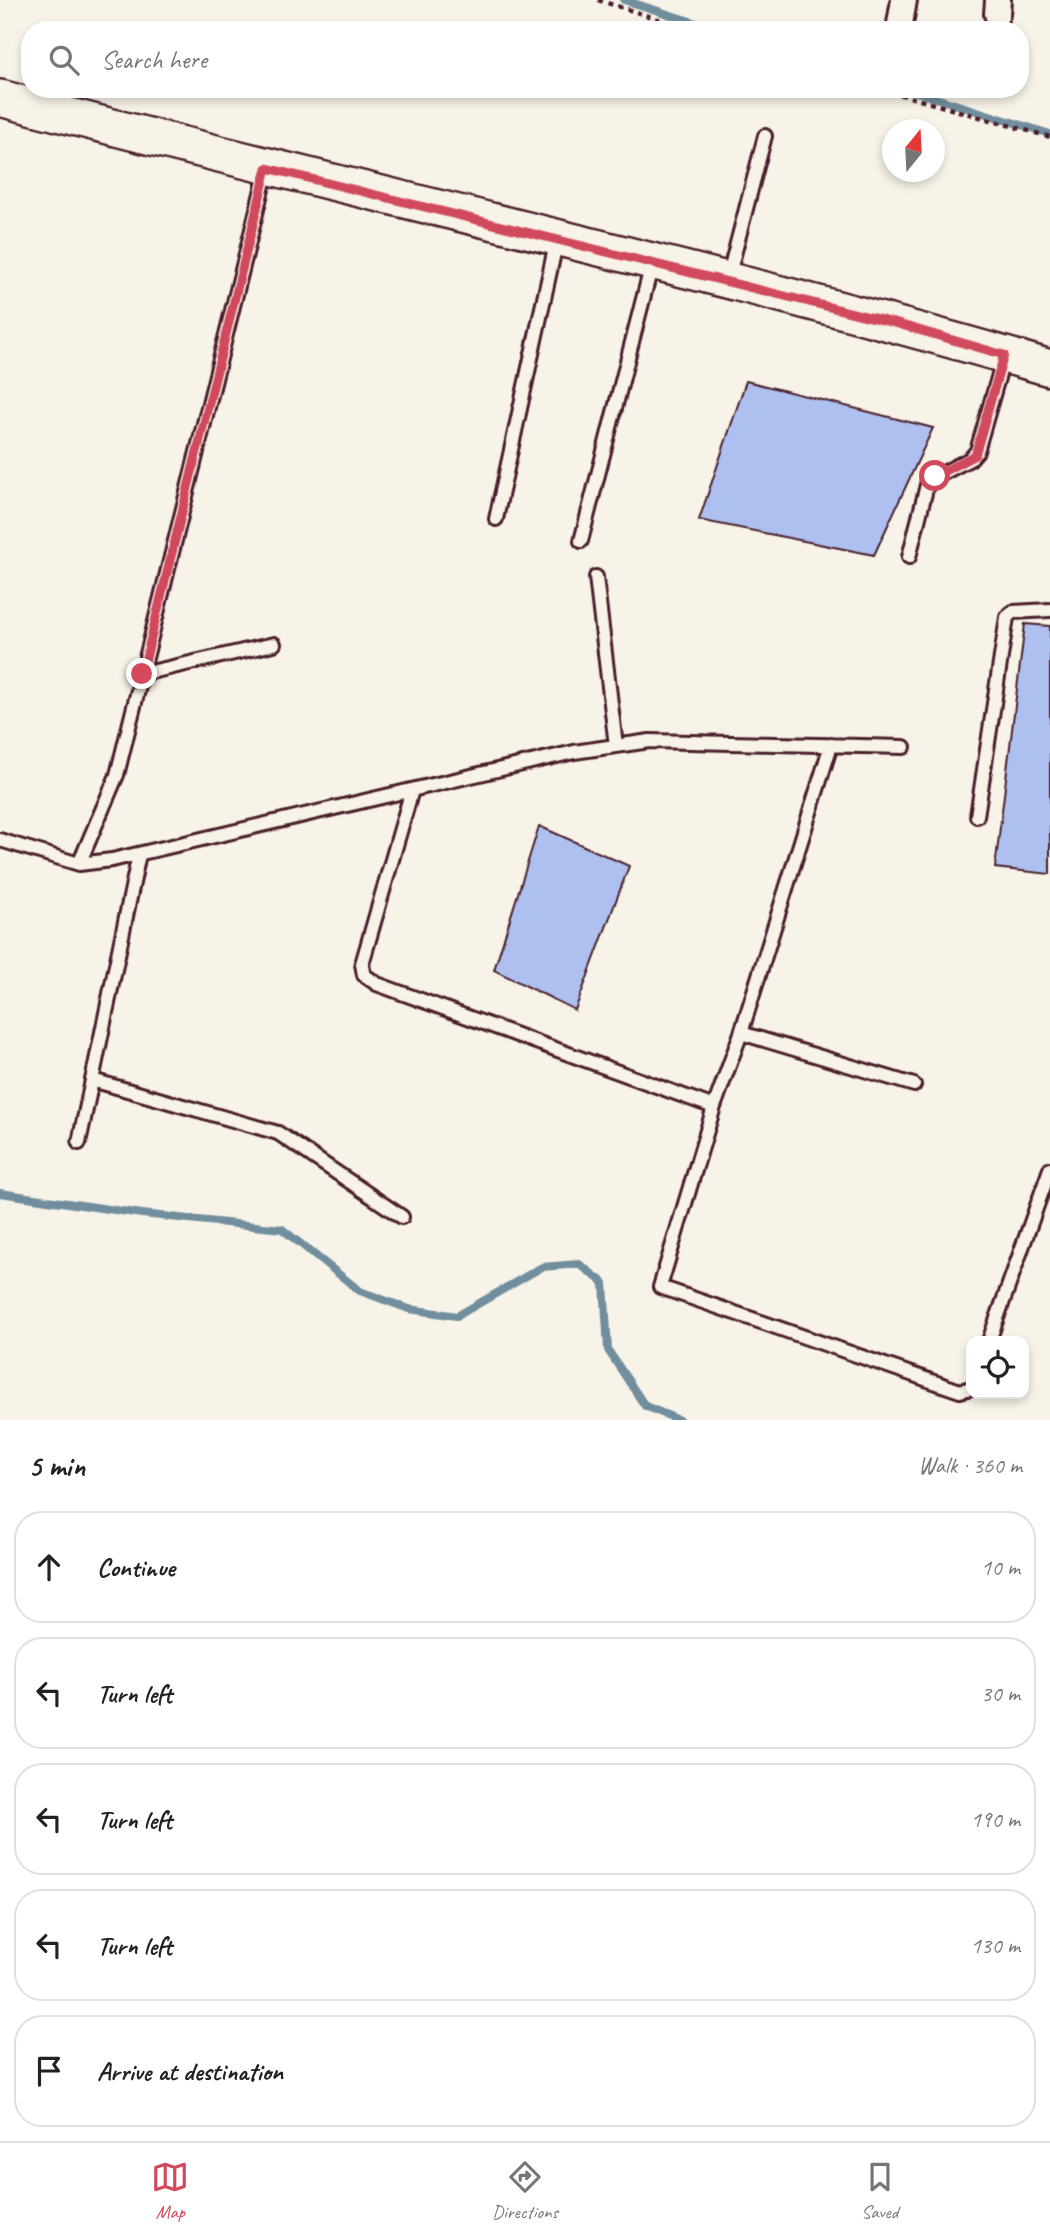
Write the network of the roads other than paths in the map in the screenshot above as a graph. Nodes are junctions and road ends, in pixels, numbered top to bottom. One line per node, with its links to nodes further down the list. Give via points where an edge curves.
1 (904, 0): 2 (street)
2 (900, 21)
3 (0, 98): 5 (street)
4 (765, 136): 8 (lane)
5 (267, 168): 6 (street); 17 (lane)
6 (557, 238): 7 (street); 11 (lane)
7 (652, 262): 8 (street); 12 (lane)
8 (727, 281): 9 (street)
9 (1004, 355): 10 (street); 13 (lane, via 977,451 928,481)
10 (1050, 368)
11 (496, 519)
12 (580, 541)
13 (909, 557)
14 (596, 577): 19 (lane)
15 (1050, 610): 22 (lane, via 1013,612 1007,617)
16 (274, 644): 17 (lane)
17 (142, 674): 25 (lane, via 117,775)
18 (831, 745): 19 (lane, via 650,741); 20 (lane); 26 (lane)
19 (616, 746): 21 (lane)
20 (904, 747)
21 (412, 790): 24 (lane); 29 (lane, via 362,964 364,975 377,984)
22 (977, 816)
23 (0, 840): 25 (lane)
24 (139, 854): 25 (lane); 27 (lane)
25 (79, 864)
26 (741, 1033): 28 (lane); 29 (lane)
27 (92, 1080): 30 (lane); 32 (lane, via 278,1133)
28 (914, 1085)
29 (714, 1107): 34 (lane, via 660,1287)
30 (79, 1143)
31 (1050, 1169): 33 (lane)
32 (402, 1217)
33 (991, 1336)
34 (966, 1389)

